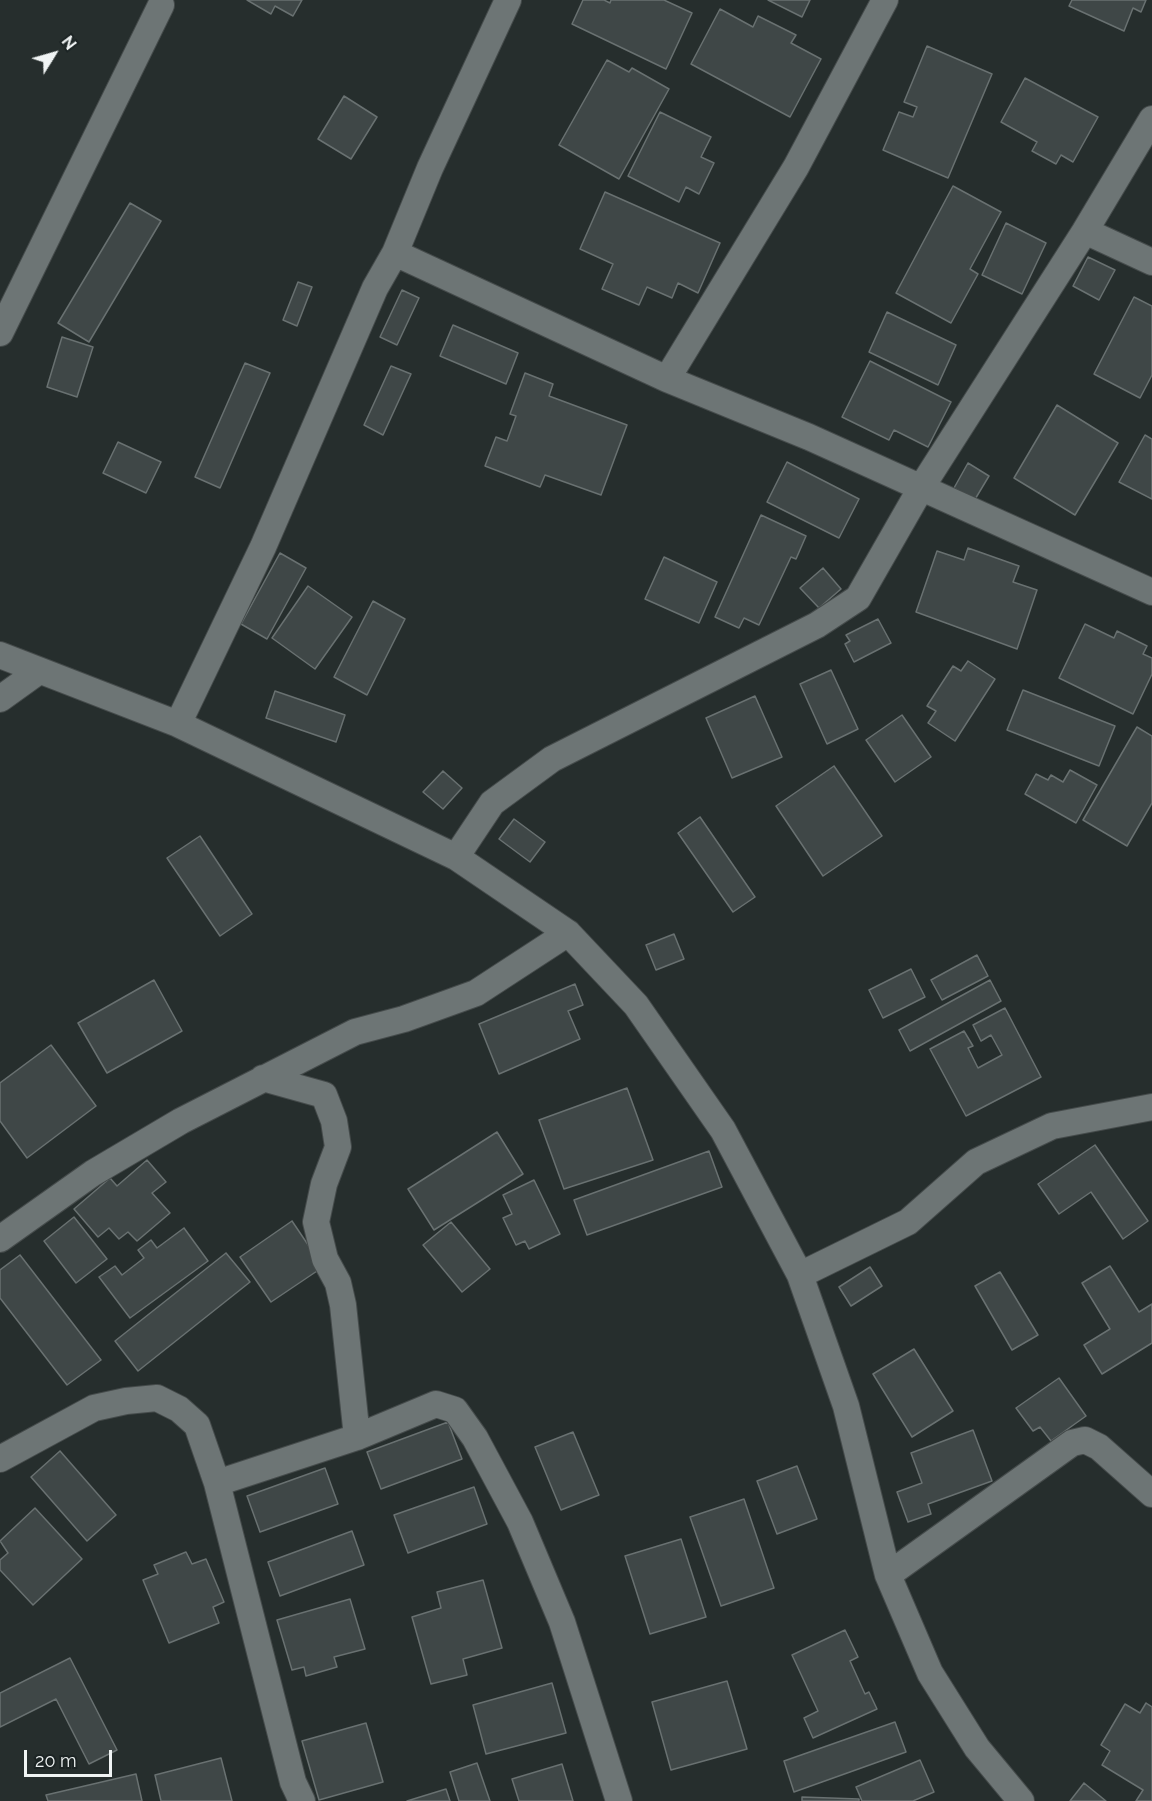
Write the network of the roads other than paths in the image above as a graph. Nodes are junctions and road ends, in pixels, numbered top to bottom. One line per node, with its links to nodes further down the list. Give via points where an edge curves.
1 (508, 0): 6 (street)
2 (885, 0): 9 (street, via 796,167)
3 (160, 5): 8 (street)
4 (1152, 119): 5 (street)
5 (1085, 231): 7 (street); 10 (street)
6 (395, 253): 9 (street); 15 (street, via 375,288 262,547)
7 (1152, 262)
8 (0, 333)
9 (667, 379): 10 (street)
10 (921, 488): 11 (street); 16 (street, via 858,598 817,625 552,759 492,802)
11 (1152, 592)
12 (0, 655): 13 (street)
13 (39, 671): 14 (street); 15 (street)
14 (0, 699)
15 (178, 724): 16 (street)
16 (456, 857): 17 (street)
17 (568, 933): 18 (street, via 476,993 355,1032); 21 (street, via 636,1005 723,1130)
18 (263, 1078): 20 (street, via 93,1173); 22 (street, via 324,1095 334,1121 338,1147 324,1184 316,1222 343,1305)
19 (1152, 1107): 21 (street, via 1052,1126 976,1162 909,1222)
20 (0, 1239)
21 (800, 1275): 26 (street, via 846,1406)
22 (357, 1437): 24 (street); 28 (street, via 436,1404 455,1410 475,1438 519,1522 562,1622)
23 (0, 1459): 24 (street, via 94,1408 157,1398 179,1409 197,1425)
24 (217, 1483): 27 (street, via 293,1782)
25 (1152, 1494): 26 (street, via 1099,1447 1085,1440 1072,1443)
26 (888, 1575): 29 (street, via 930,1673 977,1748)
27 (302, 1801)
28 (619, 1801)
29 (1021, 1801)

